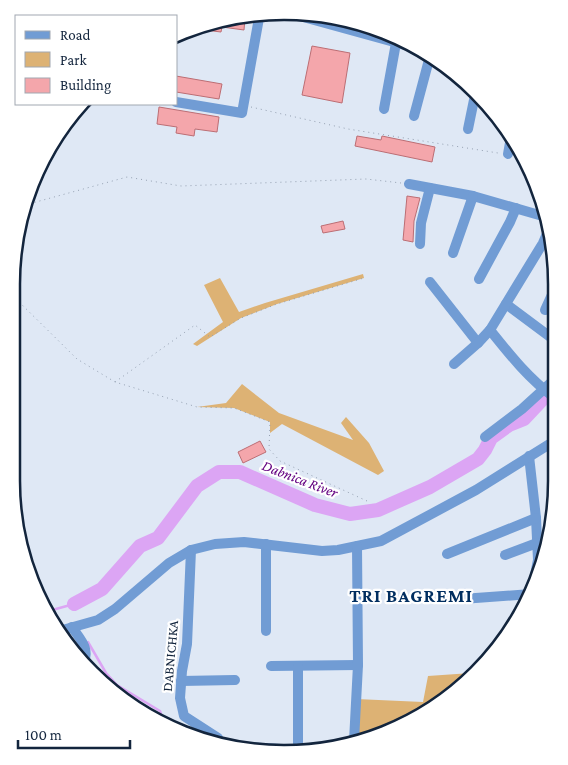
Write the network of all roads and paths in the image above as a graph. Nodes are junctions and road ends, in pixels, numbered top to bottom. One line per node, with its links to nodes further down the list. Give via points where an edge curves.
1 (258, 22): 8 (street)
2 (325, 23): 3 (street)
3 (384, 40)
4 (396, 45): 9 (street)
5 (428, 62): 10 (street)
6 (474, 100): 11 (street)
7 (178, 102): 8 (street, via 242,113)
8 (244, 105): 13 (path, via 348,129)
9 (384, 109)
10 (414, 116)
11 (468, 129)
12 (509, 146): 13 (street)
13 (508, 154): 14 (path)
14 (515, 156)
15 (409, 184): 16 (street); 18 (path, via 366,179 181,186 126,177)
16 (430, 188): 17 (street); 22 (street, via 421,223)
17 (473, 196): 19 (street); 23 (street)
18 (33, 202)
19 (516, 208): 20 (street); 25 (street)
20 (539, 215)
21 (544, 240): 29 (street)
22 (420, 244)
23 (453, 253)
24 (364, 278): 35 (path, via 270,306 210,337 195,325)
25 (479, 279)
26 (430, 282): 33 (street)
27 (20, 303): 35 (path, via 77,359)
28 (548, 303): 30 (street)
29 (506, 304): 31 (street); 32 (street)
30 (545, 310)
31 (490, 330): 33 (street); 37 (street, via 516,363)
32 (548, 335)
33 (478, 343): 34 (street)
34 (454, 364)
35 (115, 382): 42 (path, via 197,407 234,408 270,422 269,449 280,461)
36 (548, 385): 37 (street)
37 (543, 389): 38 (street); 39 (street)
38 (548, 393)
39 (485, 437)
40 (548, 445): 41 (street)
41 (529, 456): 43 (street); 46 (street, via 476,490 381,541)
42 (367, 501)
43 (536, 518): 44 (street); 49 (street)
44 (537, 543): 48 (street); 50 (street)
45 (266, 544): 46 (street, via 322,551); 47 (street, via 229,542); 55 (street)
46 (357, 546): 57 (street)
47 (191, 550): 53 (street, via 169,563 115,609 98,620); 61 (street, DABNICHKA, via 187,644)
48 (539, 550)
49 (447, 554)
50 (505, 555)
51 (523, 593): 52 (street)
52 (462, 599)
53 (72, 628): 54 (street); 56 (street, via 85,647)
54 (65, 630)
55 (266, 631)
56 (86, 655)
57 (358, 665): 59 (street); 63 (street)
58 (271, 666): 59 (street)
59 (298, 666): 64 (street)
60 (235, 680): 61 (street)
61 (181, 681): 62 (street, DABNICHKA, via 184,716)
62 (214, 735)
63 (354, 735)
64 (298, 744)

